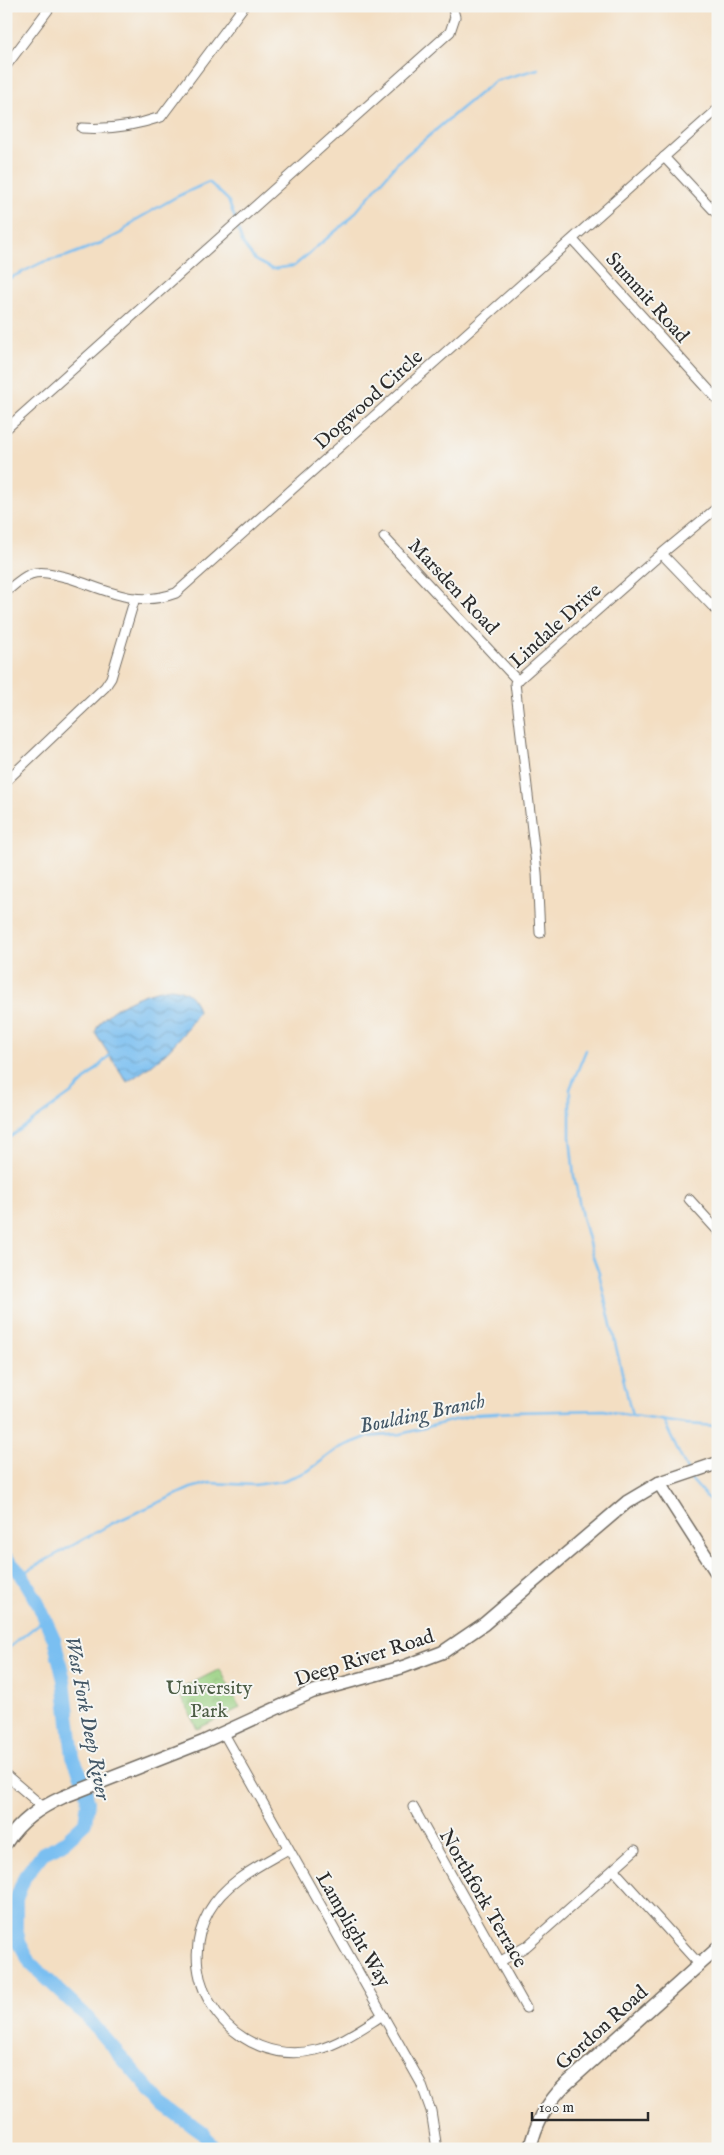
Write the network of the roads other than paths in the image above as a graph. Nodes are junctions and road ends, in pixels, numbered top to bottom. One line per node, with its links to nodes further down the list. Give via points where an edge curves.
1 (51, 6): 4 (street)
2 (244, 6): 6 (street, via 161,117 106,130)
3 (452, 6): 11 (street, via 455,17 450,32)
4 (6, 66)
5 (718, 109): 7 (street, Dogwood Circle)
6 (82, 128)
7 (664, 157): 8 (street); 9 (street, Dogwood Circle)
8 (718, 216)
9 (573, 240): 10 (street, Summit Road); 16 (street, Dogwood Circle, via 176,593 160,599)
10 (718, 400)
11 (6, 429)
12 (718, 507): 14 (street, Lindale Drive)
13 (384, 537): 18 (street, Marsden Road)
14 (662, 554): 17 (street); 18 (street, Lindale Drive)
15 (6, 592): 16 (street, Dogwood Circle, via 29,575 39,572)
16 (135, 598): 19 (street, via 105,687)
17 (718, 612)
18 (518, 681): 20 (street, Lindale Drive, via 515,683 537,873)
19 (6, 781)
20 (540, 933)
21 (688, 1199): 22 (street)
22 (718, 1231)
23 (718, 1463): 24 (street, Deep River Road)
24 (659, 1483): 25 (street); 26 (street, Deep River Road, via 627,1502 454,1646 418,1662 312,1692)
25 (718, 1575)
26 (223, 1732): 28 (street, Deep River Road); 31 (street, Lamplight Way)
27 (8, 1776): 28 (street)
28 (42, 1806): 30 (street, Deep River Road, via 24,1820)
29 (413, 1807): 35 (street, Northfork Terrace)
30 (6, 1843)
31 (288, 1849): 38 (street, Lamplight Way); 38 (street, via 240,1877 218,1898 202,1925 198,1965 205,1994 214,2010 236,2034 252,2043 269,2050 298,2053 328,2046)
32 (635, 1850): 33 (street)
33 (614, 1870): 35 (street, via 527,1946); 36 (street)
34 (718, 1948): 36 (street, Gordon Road)
35 (501, 1962): 37 (street, Northfork Terrace)
36 (699, 1964): 40 (street, Gordon Road, via 556,2094 537,2125)
37 (526, 2008)
38 (383, 2015): 39 (street, Lamplight Way, via 426,2096)
39 (437, 2149)
40 (530, 2149)

